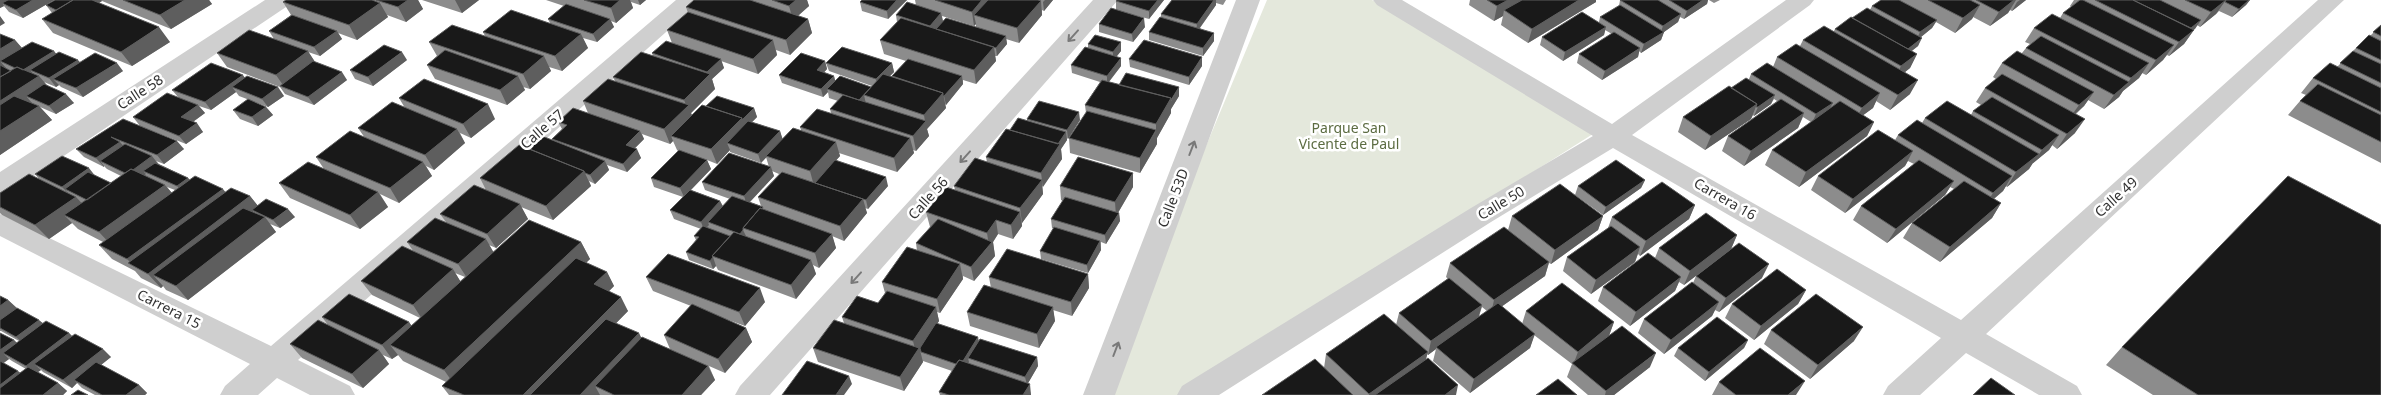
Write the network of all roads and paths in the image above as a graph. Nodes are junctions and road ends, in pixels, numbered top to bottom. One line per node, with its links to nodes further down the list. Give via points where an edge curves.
1 (281, 0): 9 (street, Calle 58)
2 (690, 0): 12 (street, Calle 57)
3 (1106, 0): 15 (street, Calle 56, one-way to 15)
4 (1248, 0): 16 (street, Calle 53D, one-way to 4)
5 (1386, 0): 8 (street, Carrera 16)
6 (1802, 0): 8 (street, Calle 50)
7 (2332, 0): 11 (street, Calle 49)
8 (1613, 136): 11 (street, Carrera 16); 17 (street, Calle 50)
9 (0, 185)
10 (0, 224): 12 (street, Carrera 15)
11 (1964, 336): 18 (street, Calle 49); 19 (street, Carrera 16)
12 (274, 362): 13 (street, Calle 57); 14 (street, Carrera 15)
13 (236, 395)
14 (339, 395)
15 (751, 395)
16 (1099, 395)
17 (1193, 395)
18 (1899, 395)
19 (2066, 395)

